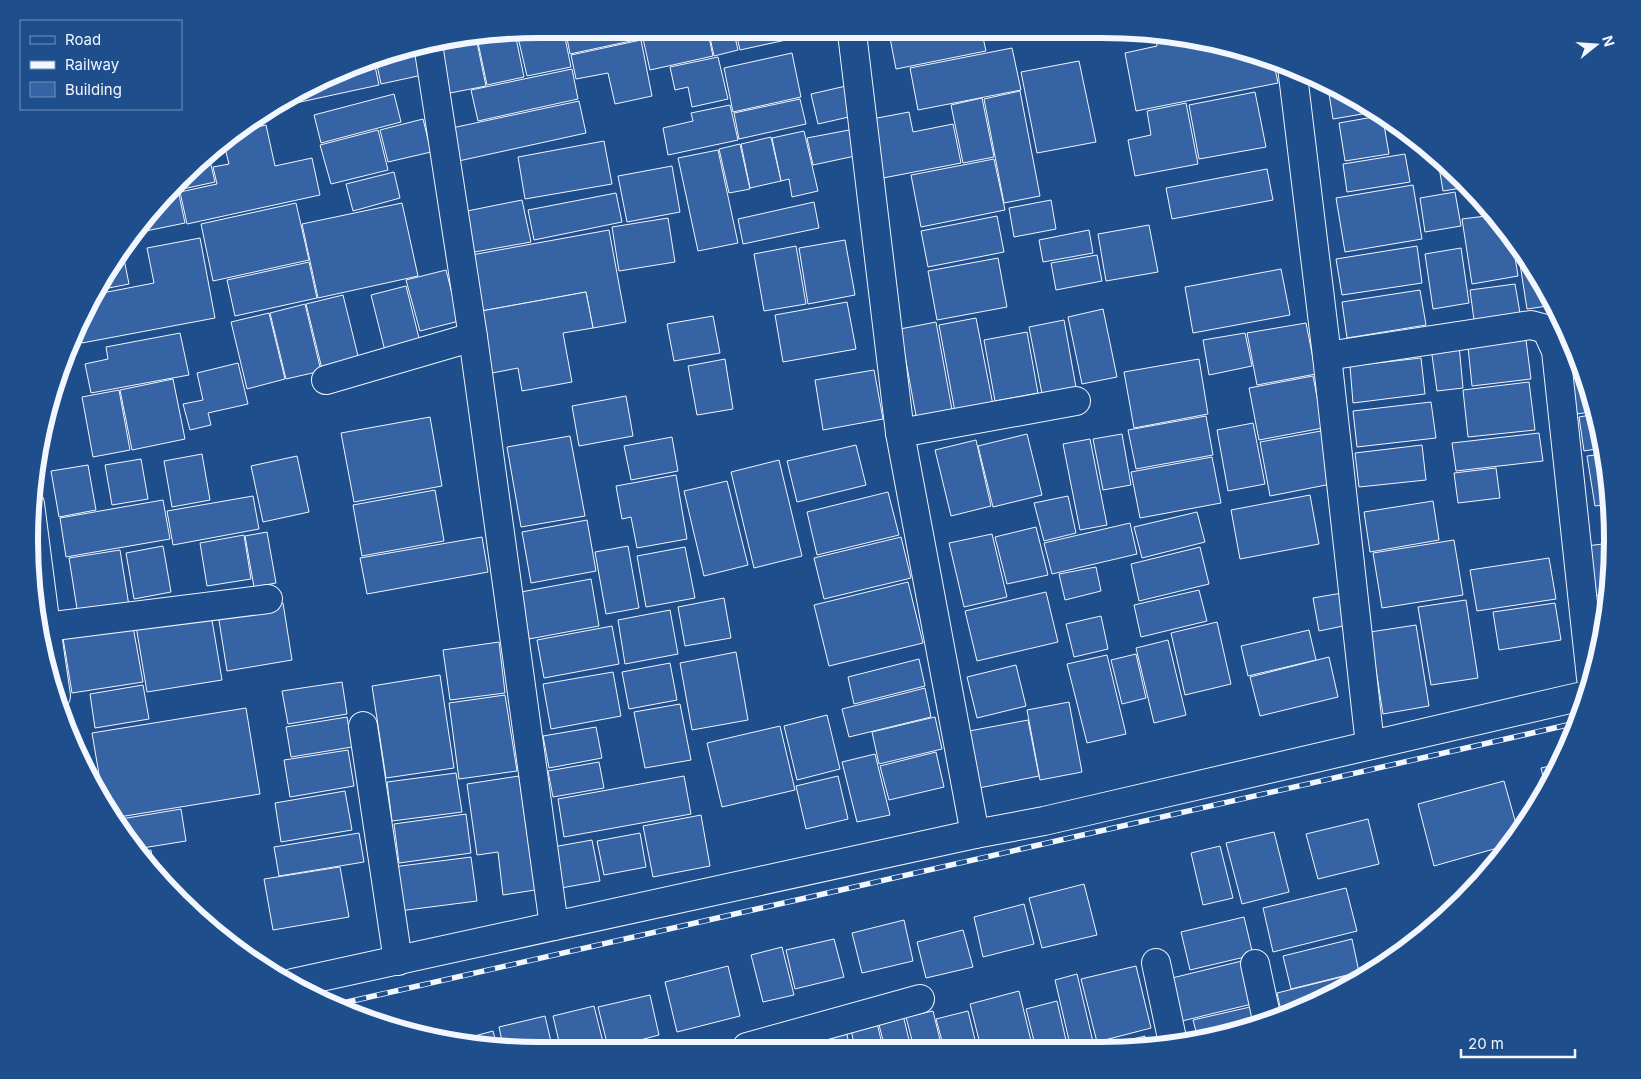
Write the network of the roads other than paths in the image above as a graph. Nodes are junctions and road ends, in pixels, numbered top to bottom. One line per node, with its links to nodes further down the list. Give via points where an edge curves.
1 (853, 38): 8 (street)
2 (429, 50): 4 (street)
3 (1293, 76): 5 (street)
4 (474, 337): 6 (street); 18 (street)
5 (1327, 356): 13 (street, via 1532,325 1546,329 1556,351); 16 (street)
6 (326, 380)
7 (1076, 402): 8 (street)
8 (900, 433): 17 (street)
9 (39, 576): 11 (street)
10 (268, 599): 11 (street)
11 (46, 627): 12 (street)
12 (48, 641)
13 (1589, 658)
14 (1578, 697): 16 (street)
15 (363, 726): 19 (street)
16 (1370, 745): 17 (street)
17 (975, 834): 18 (street)
18 (554, 926): 19 (street)
19 (398, 961): 22 (street)
20 (1156, 963): 25 (street)
21 (1255, 964): 24 (street)
22 (302, 982)
23 (920, 999): 26 (street)
24 (1266, 1014)
25 (1172, 1036)
26 (765, 1042)

